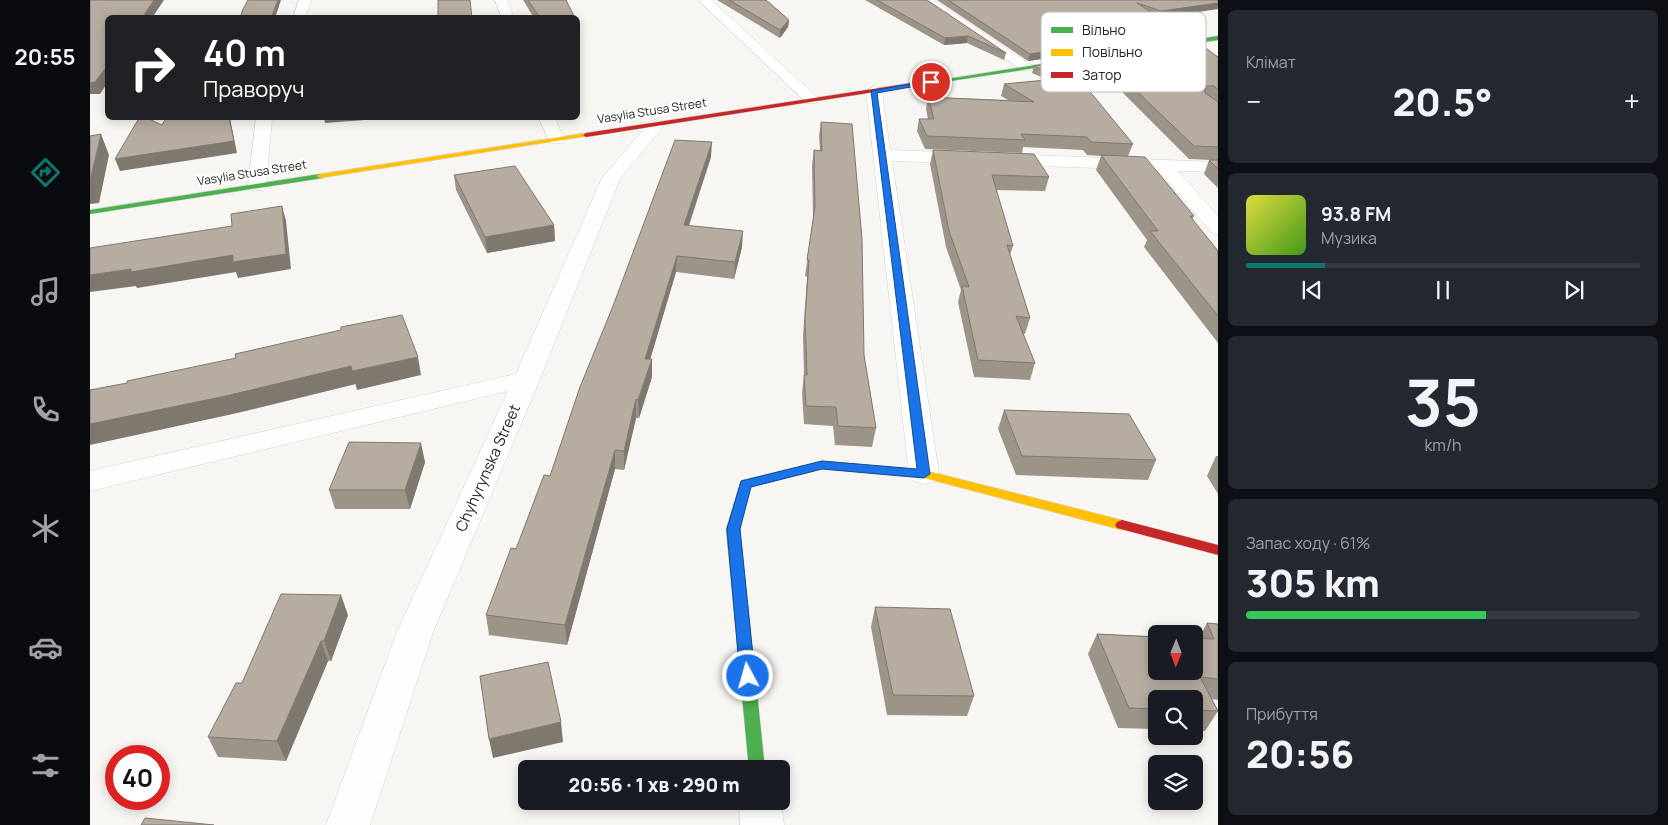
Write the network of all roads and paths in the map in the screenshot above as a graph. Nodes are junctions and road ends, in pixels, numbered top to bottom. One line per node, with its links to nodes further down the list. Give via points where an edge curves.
1 (305, 0): 5 (street)
2 (501, 0): 6 (street)
3 (704, 0): 10 (street)
4 (926, 0): 8 (street)
5 (300, 15)
6 (507, 15)
7 (1041, 64): 8 (street, Vasylia Stusa Street)
8 (1027, 66): 9 (street, Vasylia Stusa Street)
9 (874, 91): 10 (street, Vasylia Stusa Street); 15 (street)
10 (812, 100): 13 (street, Vasylia Stusa Street)
11 (264, 120): 18 (street)
12 (548, 120): 14 (street)
13 (656, 125): 14 (street, Vasylia Stusa Street); 21 (street, Chyhyrynska Street, via 611,178)
14 (556, 139): 18 (street, Vasylia Stusa Street)
15 (882, 155): 16 (street); 22 (street)
16 (1163, 165): 17 (street); 20 (street)
17 (1218, 167)
18 (257, 186): 19 (street, Vasylia Stusa Street)
19 (90, 212)
20 (1218, 228)
21 (527, 379): 23 (street); 27 (street, Chyhyrynska Street, via 415,632)
22 (924, 474): 24 (street); 25 (street, via 822,465 745,484 733,529)
23 (90, 481)
24 (1218, 550)
25 (755, 760)
26 (761, 810): 28 (street)
27 (348, 825)
28 (762, 825)

